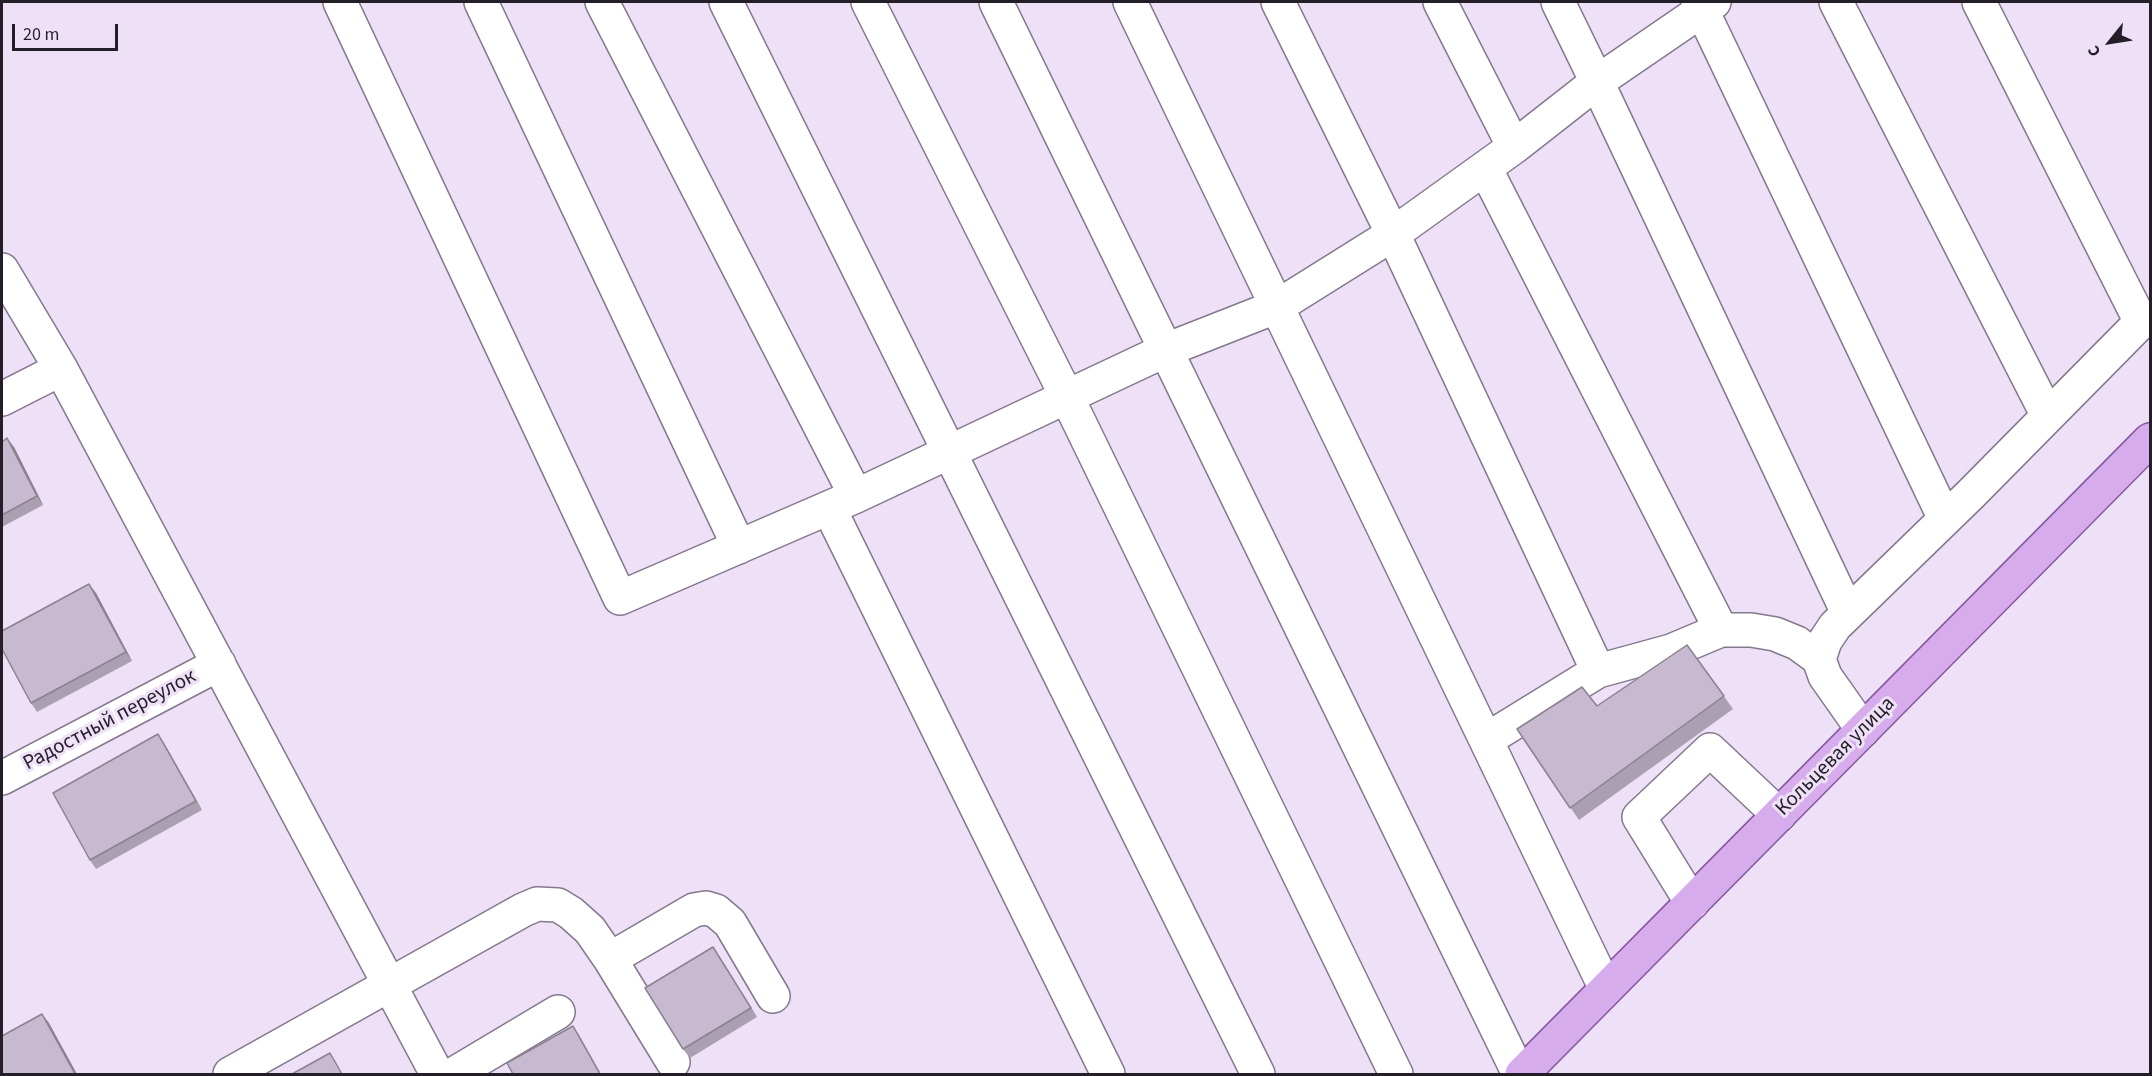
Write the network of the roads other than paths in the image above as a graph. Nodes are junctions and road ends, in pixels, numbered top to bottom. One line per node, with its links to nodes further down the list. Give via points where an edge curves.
1 (340, 2): 29 (street, via 620,598)
2 (481, 2): 29 (street)
3 (602, 2): 27 (street)
4 (726, 2): 26 (street)
5 (868, 2): 22 (street)
6 (996, 2): 20 (street)
7 (1130, 2): 19 (street)
8 (1278, 2): 17 (street)
9 (1440, 2): 15 (street)
10 (1558, 2): 14 (street)
11 (1836, 2): 24 (street)
12 (1979, 2): 24 (street, via 2141,322)
13 (1705, 4): 14 (street); 28 (street)
14 (1597, 82): 15 (street); 30 (street)
15 (1514, 147): 16 (street)
16 (1485, 168): 17 (street); 31 (street)
17 (1393, 234): 19 (street); 34 (street)
18 (2, 270): 21 (street)
19 (1278, 306): 20 (street); 36 (street)
20 (1166, 350): 22 (street); 52 (street)
21 (61, 369): 23 (street); 33 (street)
22 (1067, 397): 26 (street); 51 (street)
23 (2, 399)
24 (2048, 416): 28 (street)
25 (2151, 440): 35 (main road, Кольцевая улица)
26 (950, 452): 27 (street); 50 (street)
27 (843, 502): 29 (street); 49 (street)
28 (1945, 519): 30 (street)
29 (739, 547)
30 (1848, 614): 32 (street, via 1825,641)
31 (1721, 630): 32 (street, via 1775,634 1797,643); 34 (street, via 1671,651)
32 (1819, 659): 35 (street, via 1825,676)
33 (219, 664): 37 (street, Радостный переулок); 41 (street)
34 (1598, 671): 36 (street)
35 (1863, 730): 38 (main road, Кольцевая улица)
36 (1486, 740): 42 (street)
37 (2, 778)
38 (1779, 815): 39 (main road, Кольцевая улица); 39 (street, via 1710,750 1639,817)
39 (1692, 903): 42 (main road, Кольцевая улица)
40 (610, 959): 41 (street, via 590,930 571,913 558,905 537,904); 43 (street, via 694,910 705,908 716,911 730,923); 45 (street)
41 (390, 986): 46 (street); 47 (street)
42 (1606, 989): 52 (main road, Кольцевая улица)
43 (773, 996)
44 (558, 1012): 48 (street)
45 (673, 1062)
46 (230, 1074)
47 (437, 1074)
48 (454, 1074)
49 (1108, 1074)
50 (1258, 1074)
51 (1396, 1074)
52 (1520, 1074)

